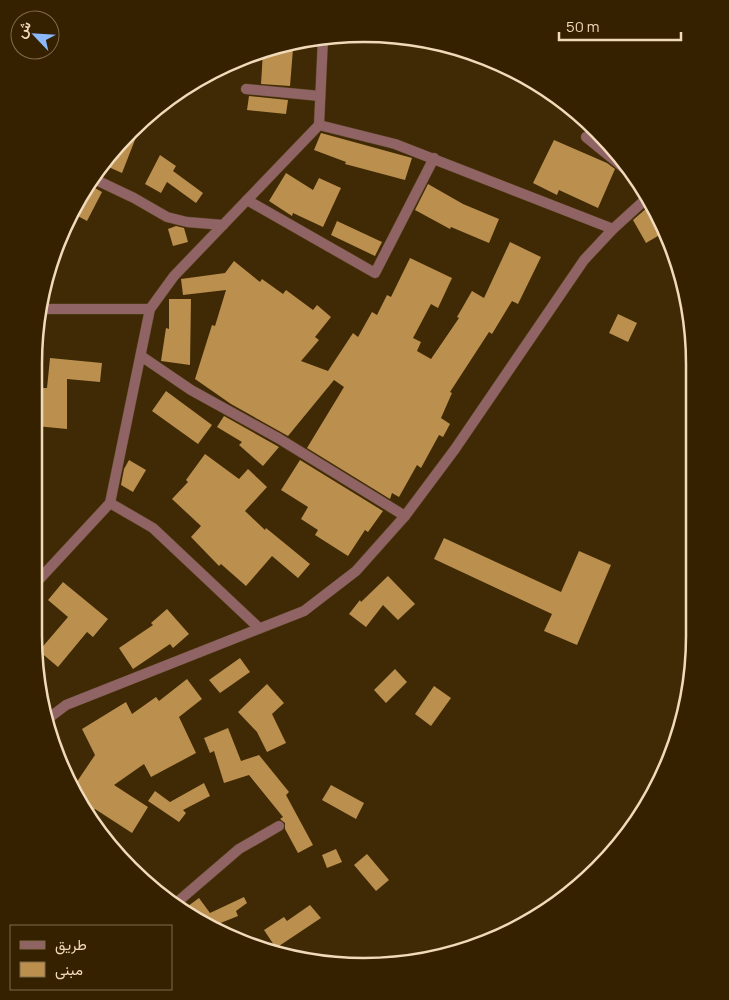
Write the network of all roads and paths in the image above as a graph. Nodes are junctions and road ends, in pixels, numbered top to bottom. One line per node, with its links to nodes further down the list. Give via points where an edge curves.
1 (323, 45): 3 (street)
2 (246, 89): 3 (street)
3 (320, 96): 4 (street)
4 (319, 125): 6 (street, via 395,144); 9 (street)
5 (586, 137): 7 (street)
6 (434, 158): 9 (street, via 375,273); 12 (street)
7 (612, 158)
8 (100, 182): 11 (street, via 167,218)
9 (248, 200): 11 (street)
10 (642, 202): 12 (street)
11 (223, 224): 14 (street, via 174,276)
12 (612, 229): 17 (street, via 584,260 455,449)
13 (48, 309): 14 (street)
14 (150, 310): 15 (street)
15 (140, 356): 16 (street); 17 (street, via 191,390 278,438)
16 (110, 504): 18 (street); 19 (street, via 153,528)
17 (405, 516): 19 (street, via 356,571 304,611)
18 (42, 576)
19 (258, 627): 20 (street, via 66,704)
20 (52, 716)
21 (279, 826): 22 (street, via 239,849)
22 (181, 900)

